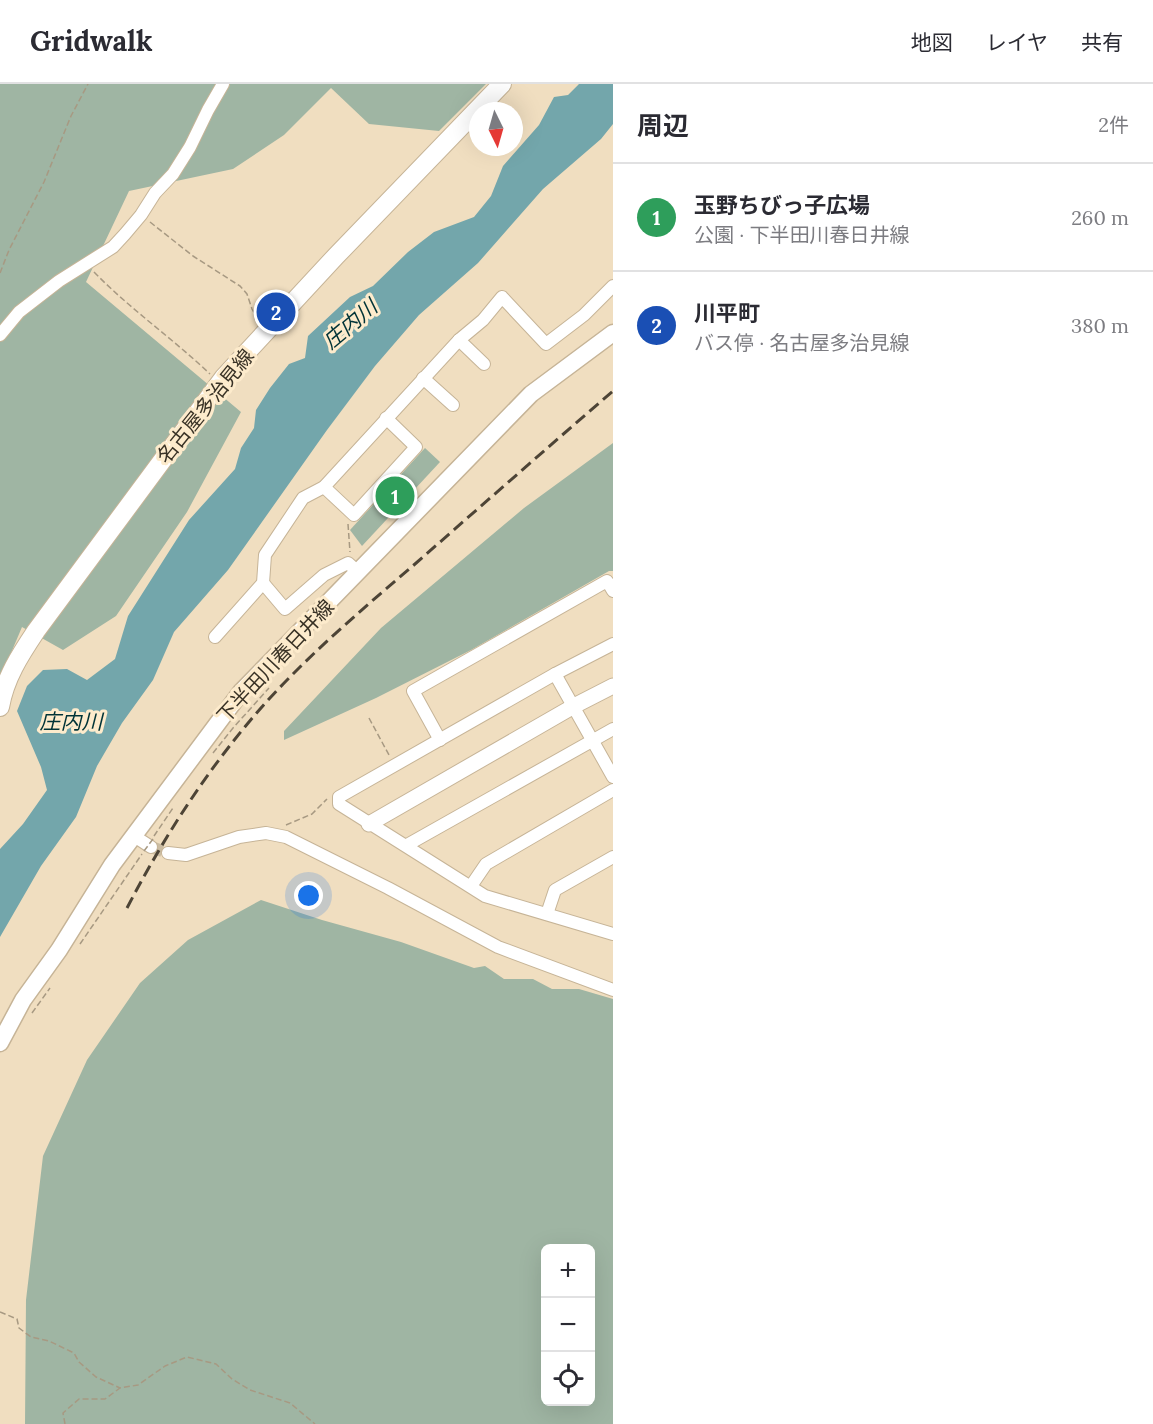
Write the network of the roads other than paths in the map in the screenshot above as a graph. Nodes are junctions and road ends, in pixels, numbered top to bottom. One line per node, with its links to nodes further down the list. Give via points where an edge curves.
1 (223, 84): 5 (street, via 190,147 141,215 112,247 19,312)
2 (502, 84): 20 (main road, 名古屋多治見線, via 220,382 36,631 14,665)
3 (613, 286): 6 (street, via 546,344 502,297)
4 (613, 333): 12 (main road, 下半田川春日井線, via 531,394)
5 (0, 335)
6 (459, 340): 7 (street); 8 (street)
7 (484, 364)
8 (423, 378): 9 (street); 10 (street)
9 (453, 405)
10 (386, 418): 11 (street); 11 (street, via 416,447 354,515)
11 (324, 486): 13 (street, via 303,498 265,555)
12 (353, 567): 13 (street, via 324,575 285,609); 27 (main road, 下半田川春日井線, via 241,692)
13 (263, 583): 15 (street)
14 (613, 591): 22 (street, via 607,581 413,691)
15 (215, 637)
16 (613, 644): 17 (street)
17 (555, 674): 19 (street); 22 (street)
18 (613, 686): 19 (street)
19 (574, 706): 23 (street); 26 (street)
20 (0, 707)
21 (613, 729): 23 (street)
22 (441, 740): 26 (street, via 339,797 339,804)
23 (593, 740): 24 (street); 28 (street)
24 (613, 777)
25 (613, 790): 32 (street, via 486,864)
26 (369, 824): 28 (street)
27 (134, 836): 29 (street); 36 (main road, 下半田川春日井線, via 23,1000)
28 (407, 845): 32 (street)
29 (149, 846)
30 (168, 853): 35 (street, via 186,855 239,837 266,833 286,837 498,947)
31 (613, 857): 33 (street, via 555,890)
32 (471, 886): 33 (street, via 485,896)
33 (547, 914): 34 (street)
34 (613, 934)
35 (613, 990)
36 (0, 1043)

